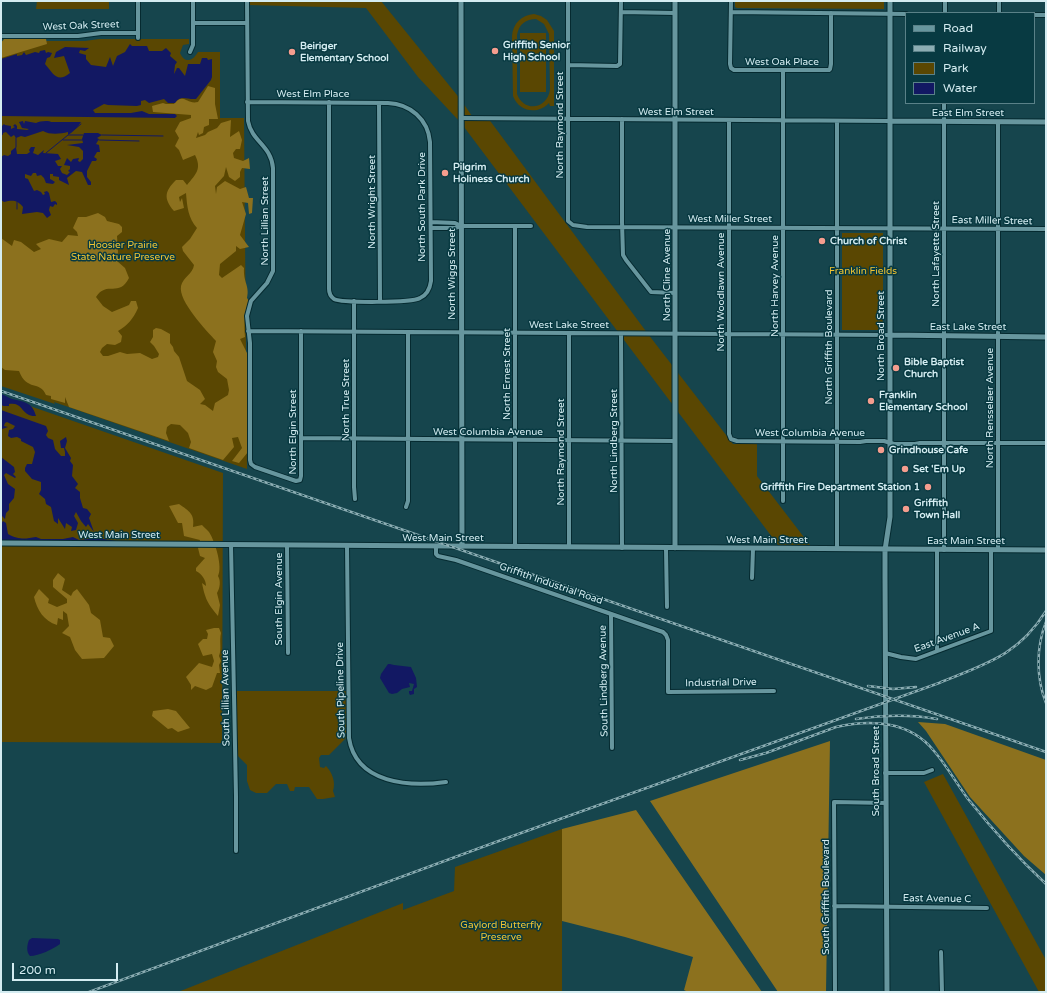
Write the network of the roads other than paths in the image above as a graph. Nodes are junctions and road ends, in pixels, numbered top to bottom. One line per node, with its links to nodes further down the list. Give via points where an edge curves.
1 (138, 1): 24 (street)
2 (193, 1): 22 (street)
3 (247, 1): 23 (street, North Lillian Street)
4 (461, 1): 34 (street, North Wiggs Street)
5 (568, 1): 28 (street, North Raymond Street)
6 (621, 1): 12 (street)
7 (675, 1): 16 (street, North Cline Avenue)
8 (731, 1): 13 (street)
9 (890, 1): 18 (street, North Broad Street)
10 (944, 1): 14 (street)
11 (999, 1): 15 (street)
12 (621, 12): 16 (street); 28 (street, via 620,64)
13 (731, 12): 17 (street); 29 (street, West Oak Place, via 730,64 733,70)
14 (944, 12)
15 (999, 12)
16 (675, 13): 37 (street, North Cline Avenue)
17 (831, 13): 18 (street); 29 (street, West Oak Place, via 830,69)
18 (890, 14): 19 (street); 41 (street, North Broad Street)
19 (905, 14)
20 (1035, 15): 21 (street)
21 (1046, 15)
22 (193, 23): 23 (street); 27 (street, via 193,46)
23 (247, 23): 30 (street, North Lillian Street)
24 (138, 33): 25 (street, West Oak Street); 26 (street)
25 (1, 36)
26 (138, 38)
27 (190, 52)
28 (568, 65): 35 (street, North Raymond Street)
29 (783, 70): 39 (street, North Harvey Avenue)
30 (247, 102): 31 (street, West Elm Place); 63 (street, North Lillian Street, via 249,126 253,135 269,151 273,168 273,268 269,281 250,305 247,316)
31 (328, 102): 32 (street, West Elm Place); 61 (street, North South Park Drive, via 329,289 331,296 338,300)
32 (380, 103): 45 (street, North South Park Drive, via 396,103 407,107 417,114 428,130); 62 (street, North Wright Street)
33 (944, 104): 42 (street, North Lafayette Street)
34 (461, 118): 35 (street, West Elm Street); 47 (street, North Wiggs Street)
35 (568, 119): 36 (street, West Elm Street); 46 (street, North Raymond Street, via 568,221)
36 (622, 120): 37 (street, West Elm Street); 50 (street)
37 (675, 120): 38 (street, West Elm Street); 51 (street, North Cline Avenue)
38 (729, 120): 39 (street, West Elm Street); 52 (street, North Woodlawn Avenue)
39 (783, 120): 40 (street, West Elm Street); 54 (street, North Harvey Avenue)
40 (837, 121): 41 (street, West Elm Street); 55 (street, North Griffith Boulevard)
41 (890, 121): 42 (street, East Elm Street); 56 (street, North Broad Street)
42 (944, 121): 43 (street, East Elm Street); 57 (street, North Lafayette Street)
43 (998, 122): 44 (street, East Elm Street); 58 (street, North Rensselaer Avenue)
44 (1046, 122)
45 (431, 222): 47 (street, via 455,222); 53 (street, North South Park Drive)
46 (571, 224): 50 (street, West Miller Street, via 580,227)
47 (461, 226): 48 (street); 53 (street); 67 (street, North Wiggs Street)
48 (515, 226): 49 (street); 68 (street, North Ernest Street)
49 (530, 226)
50 (623, 227): 51 (street, West Miller Street); 60 (street, via 624,257 648,289 654,293)
51 (676, 227): 52 (street, West Miller Street); 60 (street, North Cline Avenue)
52 (729, 227): 54 (street, West Miller Street); 72 (street, North Woodlawn Avenue)
53 (431, 228): 62 (street, North South Park Drive, via 431,281 426,294 413,301)
54 (783, 228): 55 (street, West Miller Street); 73 (street, North Harvey Avenue)
55 (837, 228): 56 (street, West Miller Street); 74 (street, North Griffith Boulevard)
56 (890, 228): 57 (street, East Miller Street); 75 (street, North Broad Street)
57 (945, 228): 58 (street, East Miller Street); 76 (street, North Lafayette Street)
58 (998, 229): 59 (street, East Miller Street); 77 (street, North Rensselaer Avenue)
59 (1046, 229)
60 (676, 293): 71 (street, North Cline Avenue)
61 (354, 301): 62 (street, North South Park Drive); 65 (street, North True Street)
62 (380, 301)
63 (248, 331): 64 (street, West Lake Street); 94 (street, North Lillian Street)
64 (301, 331): 65 (street, West Lake Street); 79 (street, North Elgin Street)
65 (354, 332): 66 (street, West Lake Street); 80 (street, North True Street)
66 (408, 332): 67 (street, West Lake Street); 82 (street)
67 (462, 333): 68 (street, West Lake Street); 83 (street, North Wiggs Street)
68 (515, 333): 69 (street, West Lake Street); 84 (street, North Ernest Street)
69 (569, 333): 70 (street, West Lake Street); 85 (street, North Raymond Street)
70 (622, 334): 71 (street, West Lake Street); 86 (street, North Lindberg Street)
71 (676, 334): 72 (street, West Lake Street); 87 (street, North Cline Avenue)
72 (729, 334): 73 (street, West Lake Street); 81 (street, North Woodlawn Avenue)
73 (783, 334): 74 (street, West Lake Street); 88 (street, North Harvey Avenue)
74 (837, 335): 75 (street, West Lake Street); 89 (street, North Griffith Boulevard)
75 (890, 335): 76 (street, East Lake Street); 90 (street, North Broad Street)
76 (944, 336): 77 (street, East Lake Street); 91 (street, North Lafayette Street)
77 (998, 336): 78 (street, East Lake Street); 92 (street, North Rensselaer Avenue)
78 (1046, 337)
79 (301, 438): 80 (street, West Columbia Avenue); 94 (street, North Elgin Street, via 299,481)
80 (354, 439): 82 (street, West Columbia Avenue); 95 (street, North True Street)
81 (731, 439): 88 (street, West Columbia Avenue)
82 (408, 440): 83 (street, West Columbia Avenue); 97 (street)
83 (462, 440): 84 (street, West Columbia Avenue); 103 (street, North Wiggs Street)
84 (515, 440): 85 (street, West Columbia Avenue); 104 (street, North Ernest Street)
85 (568, 440): 86 (street, West Columbia Avenue); 105 (street, North Raymond Street)
86 (622, 441): 87 (street, West Columbia Avenue); 106 (street, North Lindberg Street)
87 (675, 441): 108 (street, North Cline Avenue)
88 (783, 441): 89 (street, West Columbia Avenue); 96 (street, North Harvey Avenue)
89 (837, 442): 90 (street, West Columbia Avenue); 110 (street, North Griffith Boulevard)
90 (890, 443): 91 (street, West Columbia Avenue); 111 (street, North Broad Street, via 890,516)
91 (944, 443): 92 (street, West Columbia Avenue); 113 (street, North Lafayette Street)
92 (998, 443): 93 (street, West Columbia Avenue); 115 (street, North Rensselaer Avenue)
93 (1046, 443)
94 (252, 465)
95 (355, 499)
96 (783, 501)
97 (406, 507)
98 (1, 543): 99 (street, West Main Street)
99 (231, 544): 100 (street, West Main Street); 130 (street, South Lillian Avenue)
100 (287, 545): 101 (street, West Main Street); 121 (street, South Elgin Avenue)
101 (347, 546): 102 (street, West Main Street); 128 (street, South Pipeline Drive, via 349,738 352,752 364,768 387,779 417,784)
102 (436, 546): 103 (street, West Main Street); 119 (street, Griffith Industrial Road, via 436,554 439,557 456,560)
103 (462, 547): 104 (street, West Main Street)
104 (515, 547): 105 (street, West Main Street)
105 (569, 547): 106 (street, West Main Street)
106 (622, 548): 107 (street, West Main Street)
107 (666, 548): 108 (street, West Main Street); 118 (street)
108 (675, 548): 109 (street, West Main Street)
109 (753, 549): 110 (street, West Main Street); 117 (street)
110 (837, 550): 111 (street, West Main Street)
111 (885, 550): 112 (street, East Main Street); 122 (street, South Broad Street)
112 (937, 550): 113 (street, East Main Street); 120 (street)
113 (944, 550): 114 (street, East Main Street)
114 (991, 550): 115 (street, East Main Street); 120 (street, East Avenue A, via 991,631)
115 (998, 550): 116 (street, East Main Street)
116 (1046, 550)
117 (752, 578)
118 (667, 607)
119 (611, 614): 124 (street, Griffith Industrial Road, via 666,635); 125 (street, South Lindberg Avenue)
120 (937, 651): 122 (street, East Avenue A, via 915,659)
121 (288, 653)
122 (885, 653): 127 (street, South Broad Street)
123 (774, 690): 124 (street, Industrial Drive)
124 (668, 692)
125 (612, 748)
126 (932, 770): 127 (street, via 924,773)
127 (885, 773): 129 (street, South Broad Street)
128 (446, 782)
129 (886, 803): 131 (street, South Griffith Boulevard, via 834,802); 132 (street, South Broad Street)
130 (236, 851)
131 (834, 906): 132 (street, East Avenue C); 135 (street, South Griffith Boulevard)
132 (887, 906): 133 (street, East Avenue C); 136 (street, South Broad Street)
133 (987, 908)
134 (941, 952): 137 (street)
135 (835, 992)
136 (887, 992)
137 (942, 992)

